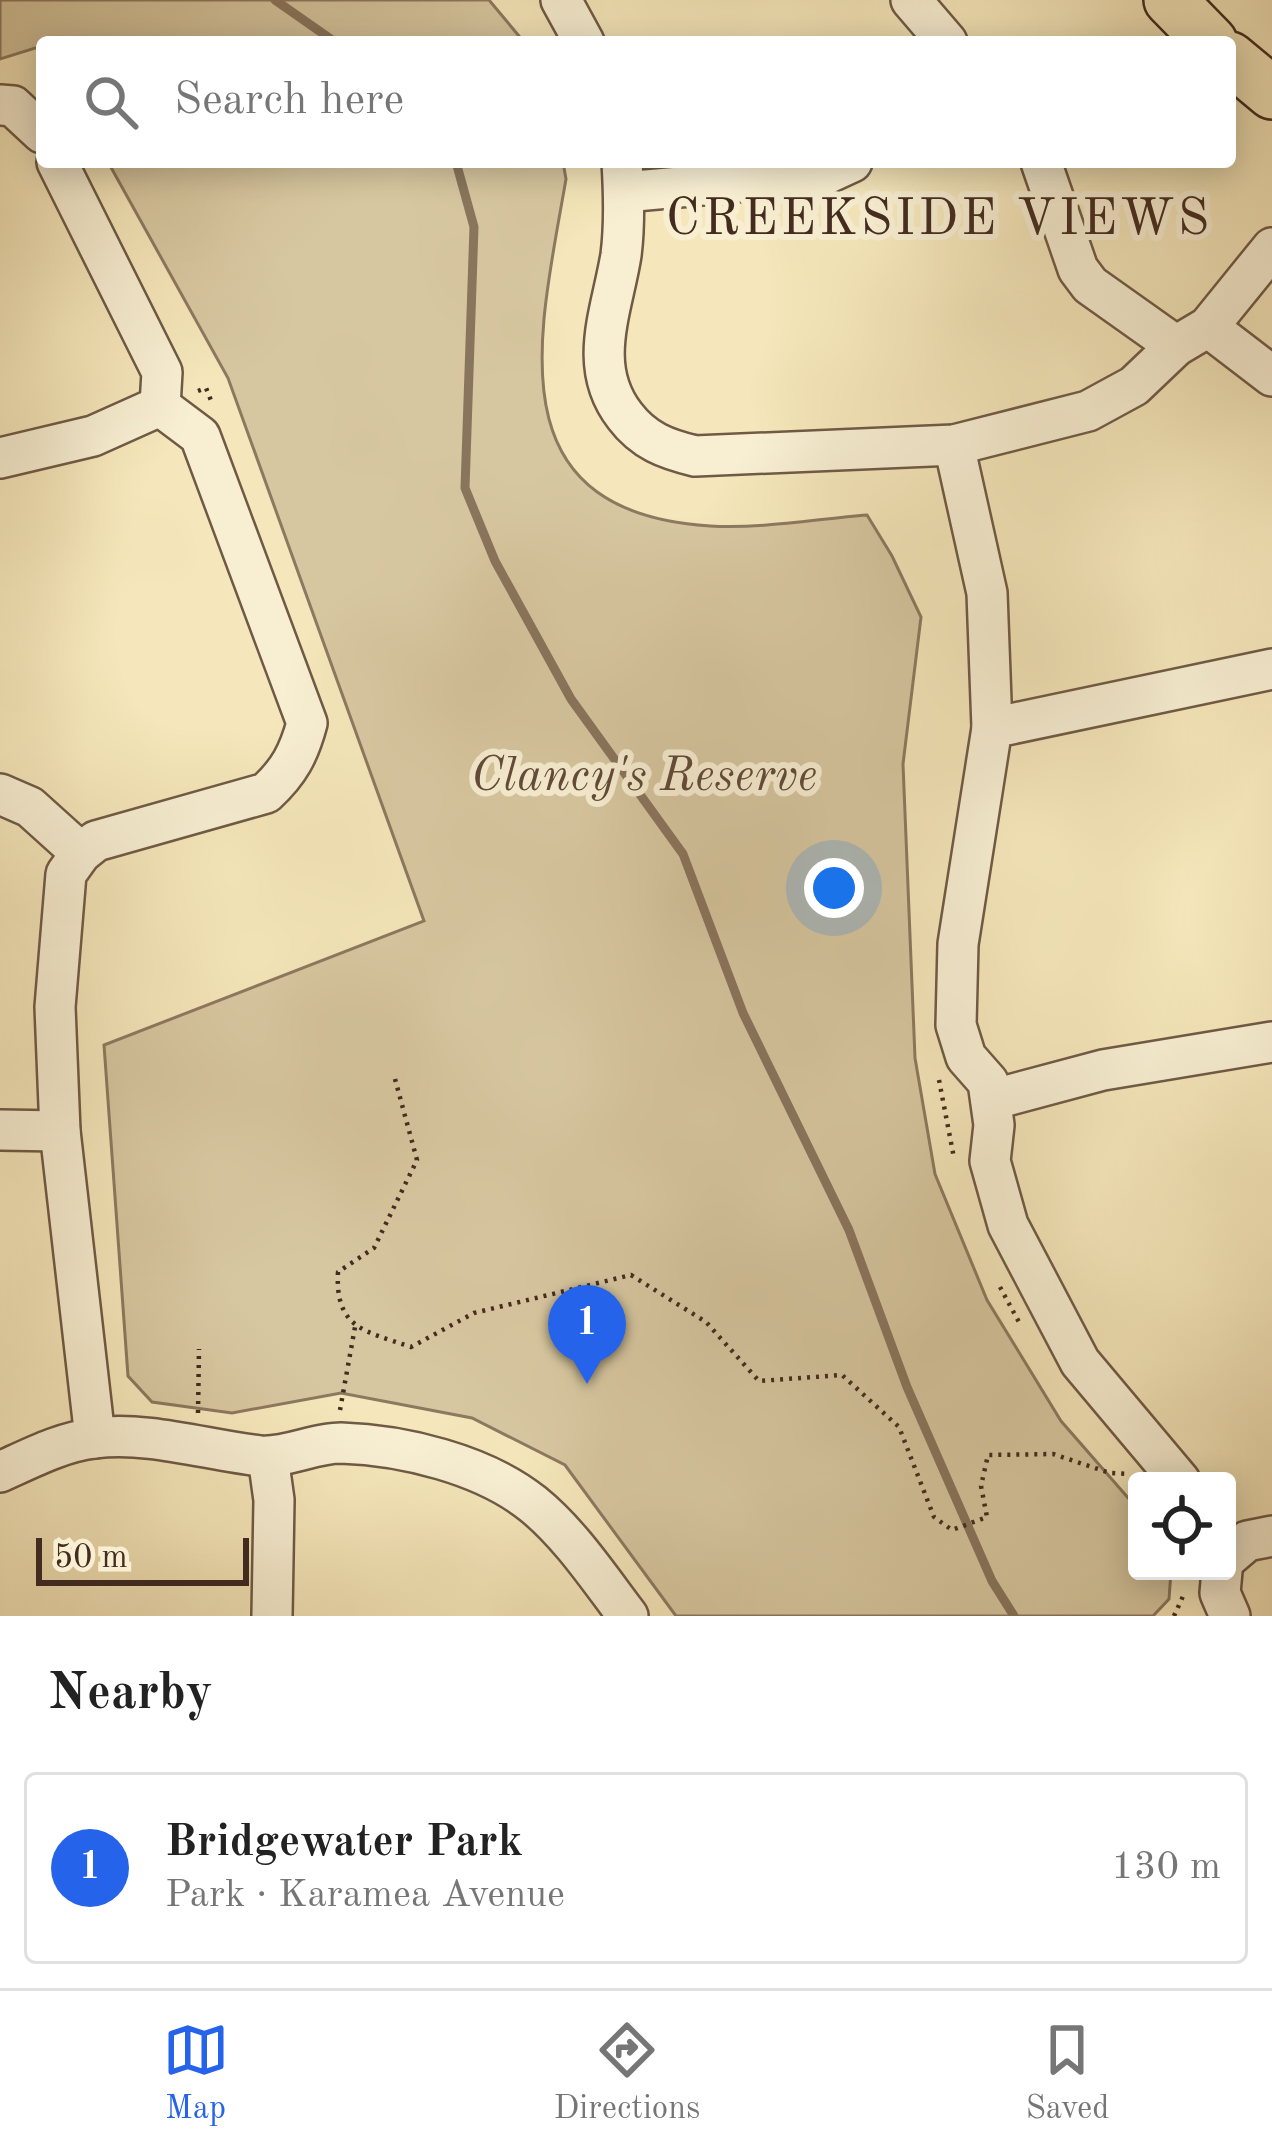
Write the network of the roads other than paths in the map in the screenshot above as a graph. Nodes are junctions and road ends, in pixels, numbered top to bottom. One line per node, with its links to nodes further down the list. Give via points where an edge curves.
1 (561, 0): 4 (street)
2 (911, 0): 5 (street)
3 (1170, 0): 6 (main road)
4 (581, 36)
5 (942, 36)
6 (1205, 36)
7 (1236, 63): 8 (main road)
8 (1272, 93)
9 (0, 105): 10 (street, via 14,106)
10 (36, 127)
11 (59, 168): 18 (street, via 162,372)
12 (839, 168): 14 (street)
13 (1043, 168): 16 (street, via 1090,285)
14 (623, 177): 19 (street, via 602,364 609,394 638,432 695,456)
15 (1272, 248): 16 (street)
16 (1192, 337): 17 (street); 19 (street, via 1134,386 1088,411)
17 (1272, 376)
18 (160, 406): 20 (street, via 93,436); 24 (street, via 200,436 307,723 286,775 266,793 96,841)
19 (954, 445): 22 (street, via 988,593)
20 (0, 458)
21 (1272, 669): 22 (street)
22 (992, 728): 26 (street, via 958,944 956,1025)
23 (0, 794): 24 (street, via 30,807)
24 (81, 853): 28 (street, via 66,874 55,1007)
25 (1272, 1042): 26 (street, via 1103,1070)
26 (991, 1100): 32 (street, via 990,1161 1008,1226 1080,1363)
27 (0, 1130): 28 (street)
28 (60, 1131): 29 (street)
29 (95, 1438): 30 (street, via 135,1436); 31 (street)
30 (268, 1457): 34 (street); 35 (street, via 338,1443 472,1470 531,1502)
31 (0, 1472)
32 (1172, 1472)
33 (1222, 1580): 36 (street)
34 (272, 1616)
35 (628, 1616)
36 (1230, 1616)

